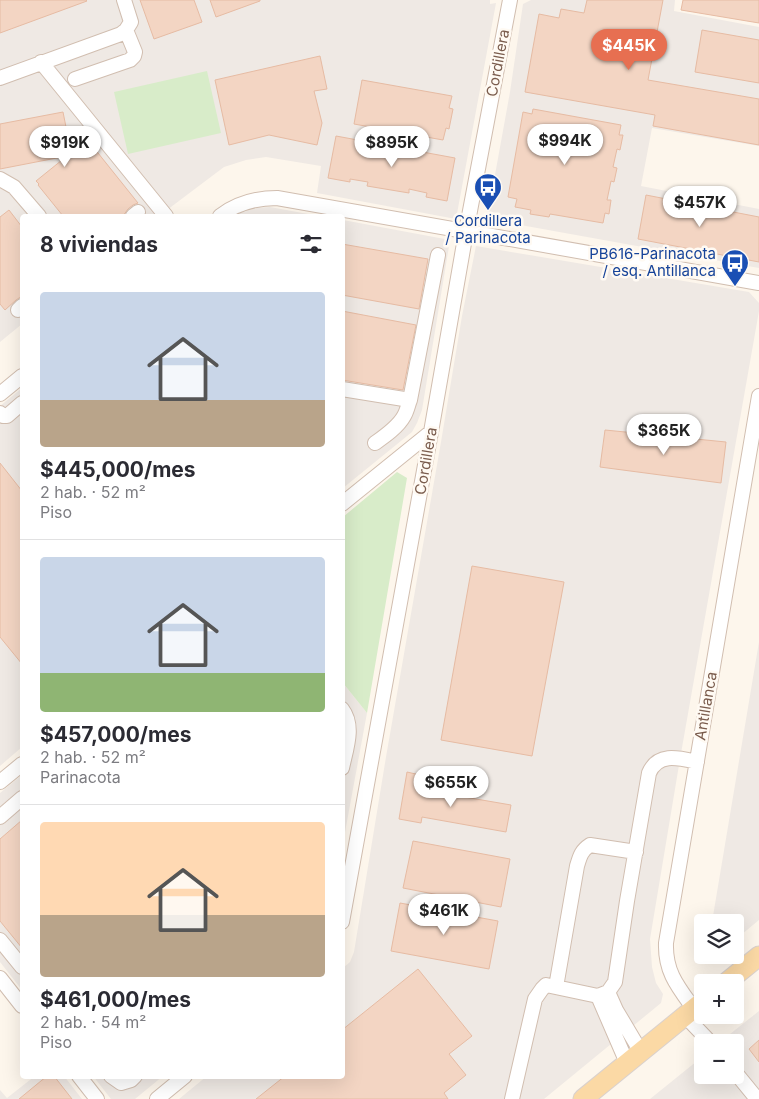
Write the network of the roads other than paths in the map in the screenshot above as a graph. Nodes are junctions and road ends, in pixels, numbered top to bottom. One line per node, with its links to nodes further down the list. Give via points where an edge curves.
1 (124, 0): 3 (street, via 131,22)
2 (510, 0): 11 (street, Cordillera)
3 (126, 30): 4 (street); 6 (street, via 134,52 130,60)
4 (41, 62): 5 (street); 9 (street)
5 (0, 78)
6 (75, 79)
7 (0, 179): 8 (street, via 14,187)
8 (37, 214)
9 (164, 214)
10 (223, 214): 11 (street, via 247,201 277,198)
11 (466, 232): 13 (street); 15 (street, Cordillera)
12 (438, 255): 14 (street)
13 (759, 283)
14 (425, 322): 15 (street); 20 (street)
15 (449, 327): 23 (street, Cordillera)
16 (20, 378): 18 (street)
17 (345, 389): 20 (street)
18 (0, 394)
19 (759, 396): 28 (street, Antillanca)
20 (410, 400): 24 (street, via 400,422)
21 (20, 405): 22 (street, via 7,416)
22 (0, 413)
23 (432, 432): 25 (street); 34 (street, Cordillera)
24 (375, 443)
25 (345, 502)
26 (345, 713): 27 (street, via 350,730)
27 (345, 754)
28 (697, 762): 33 (street, via 669,758 652,767); 43 (street, Antillanca, via 666,943 667,964 673,981)
29 (20, 766): 30 (street)
30 (0, 782)
31 (20, 800): 32 (street)
32 (0, 816)
33 (636, 852): 40 (street, via 590,845 580,855); 41 (street, via 614,982)
34 (345, 906)
35 (0, 940): 37 (street)
36 (759, 956): 38 (main road)
37 (20, 965)
38 (737, 974)
39 (0, 978): 42 (street)
40 (556, 987): 41 (street); 52 (street, via 546,985 535,998)
41 (603, 994): 44 (street, via 616,1010)
42 (20, 1003)
43 (694, 1009): 44 (main road)
44 (634, 1058): 53 (main road)
45 (81, 1079): 50 (street)
46 (116, 1079): 47 (street, via 121,1083)
47 (132, 1079)
48 (181, 1079): 51 (street)
49 (744, 1083): 54 (street)
50 (97, 1099)
51 (157, 1099)
52 (512, 1099)
53 (583, 1099)
54 (757, 1099)

